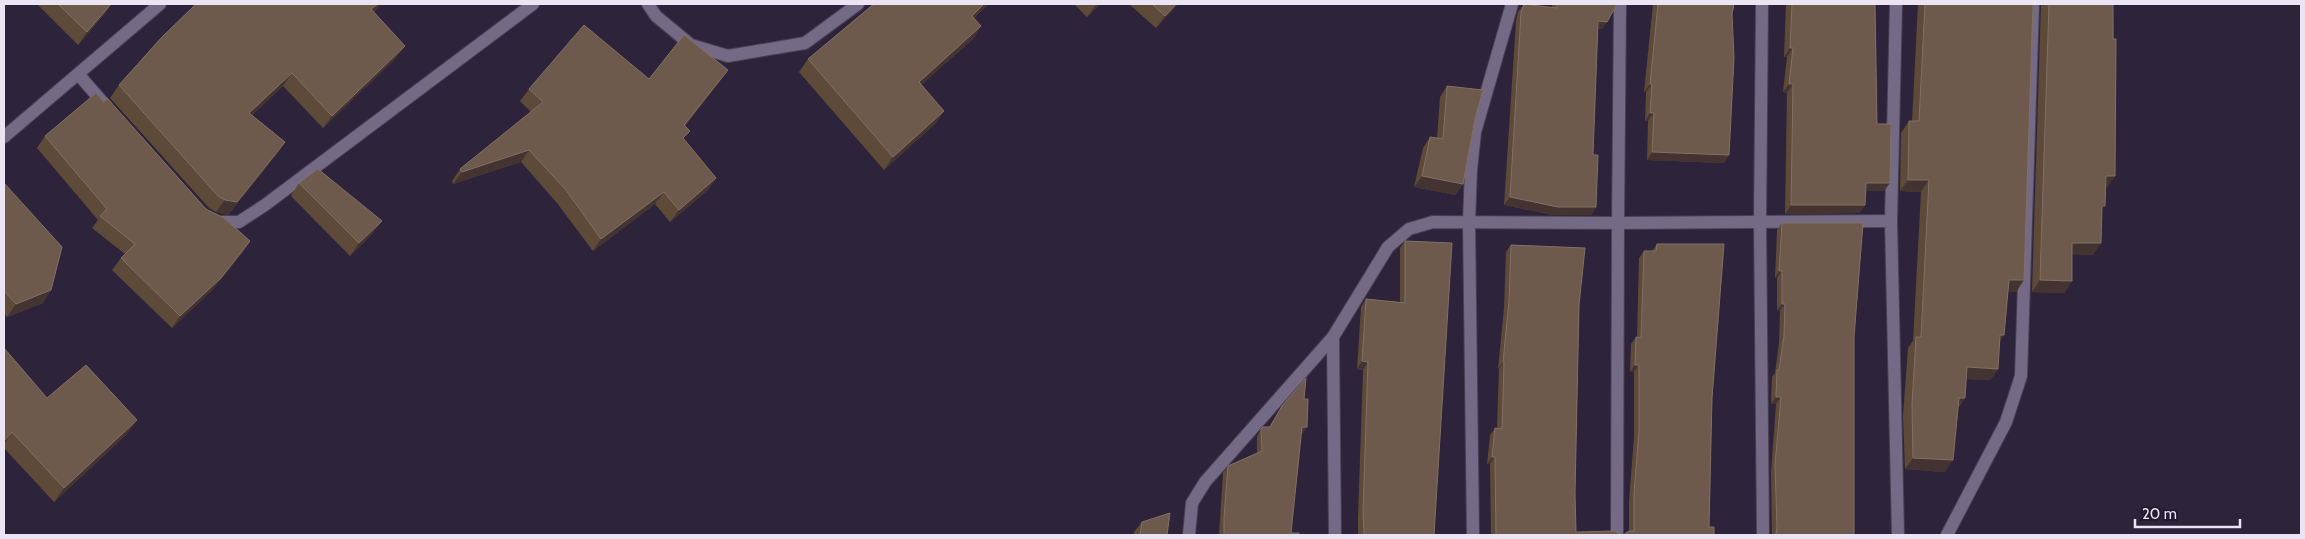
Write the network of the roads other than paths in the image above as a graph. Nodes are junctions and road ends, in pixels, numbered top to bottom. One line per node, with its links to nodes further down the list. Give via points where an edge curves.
1 (160, 4): 10 (street)
2 (533, 4): 13 (street, via 239,222 218,223)
3 (648, 4): 4 (street, via 656,16 691,45 728,56 805,43)
4 (858, 4)
5 (1512, 4): 15 (street, via 1475,132)
6 (1620, 4): 16 (street)
7 (1762, 4): 17 (street)
8 (1896, 4): 14 (street)
9 (2033, 4): 25 (street, via 2021,376 2006,422)
10 (78, 74): 11 (street); 12 (street)
11 (118, 119)
12 (4, 137)
13 (204, 216)
14 (1891, 221): 17 (street); 24 (street)
15 (1468, 222): 16 (street); 18 (street, via 1433,222 1409,229 1388,247); 21 (street)
16 (1618, 223): 17 (street); 22 (street)
17 (1760, 224): 23 (street)
18 (1333, 337): 19 (street, via 1205,482 1192,503); 20 (street)
19 (1189, 535)
20 (1335, 535)
21 (1473, 535)
22 (1617, 535)
23 (1763, 535)
24 (1898, 535)
25 (1947, 535)

